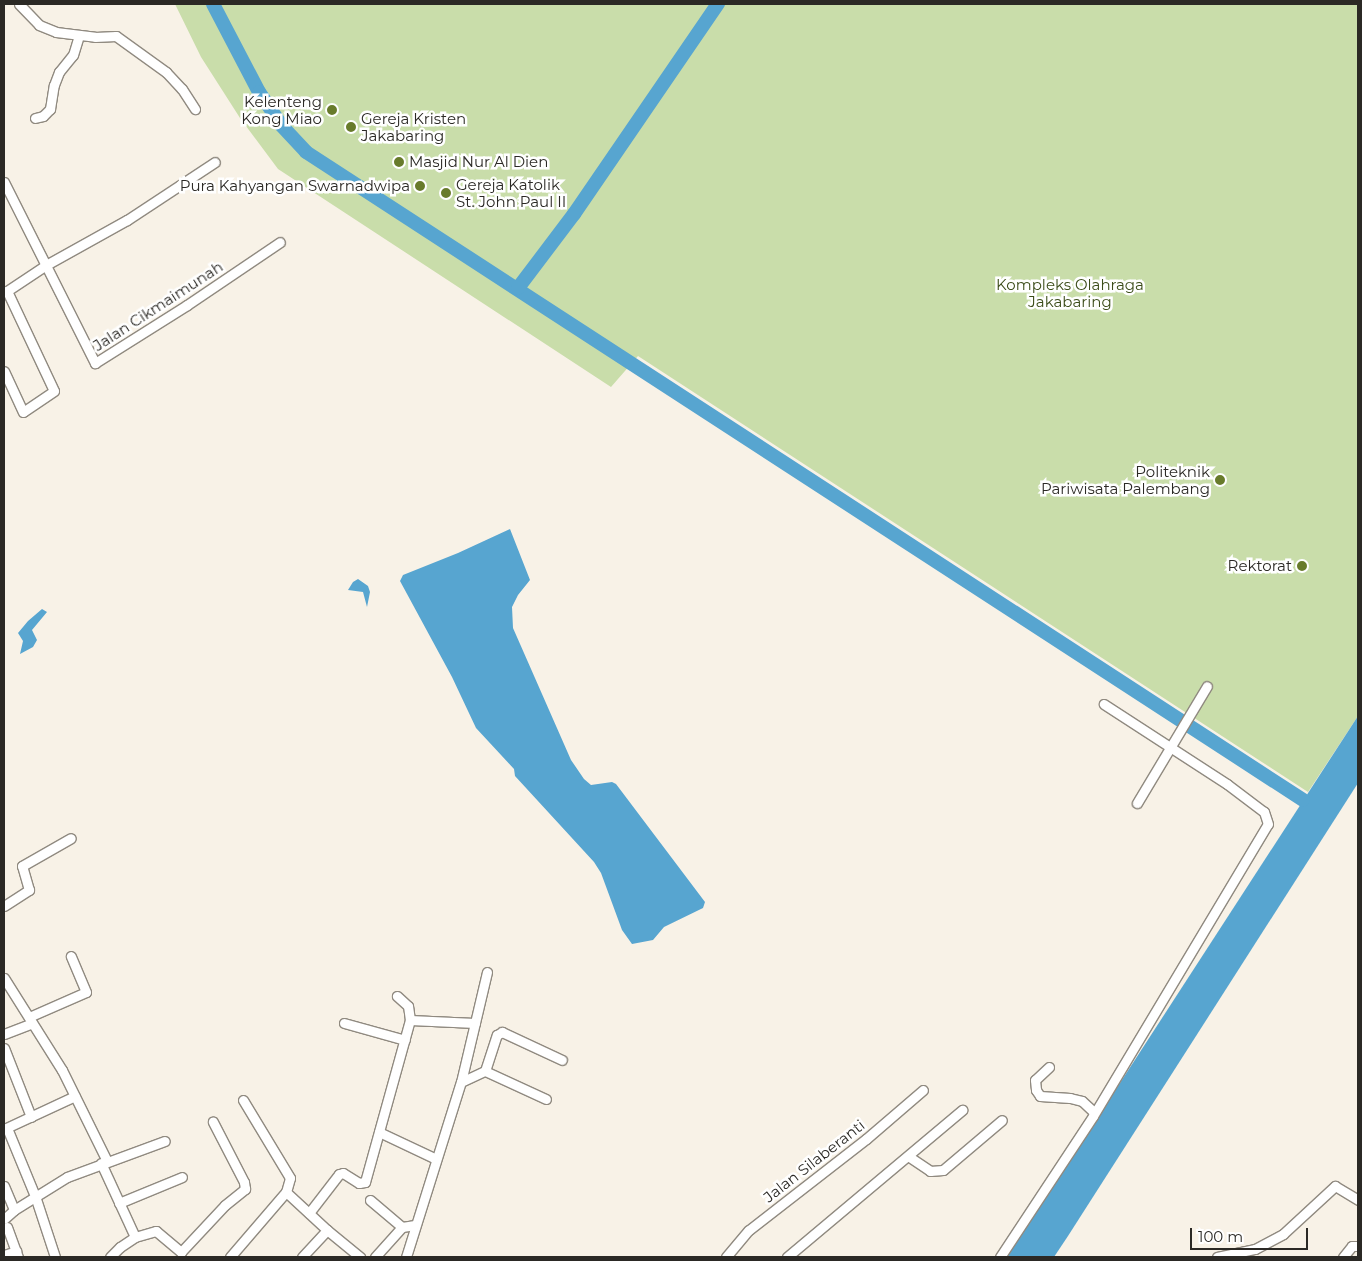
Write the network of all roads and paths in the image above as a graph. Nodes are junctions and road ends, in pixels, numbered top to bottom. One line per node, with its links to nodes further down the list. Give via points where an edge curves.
1 (19, 4): 2 (street, via 43,28)
2 (79, 35): 3 (street, via 116,36 166,72); 4 (street, via 73,54 54,84 50,109 43,116)
3 (195, 109)
4 (34, 118)
5 (215, 162): 8 (street, via 127,220)
6 (4, 182): 8 (street, Jalan Cikmaimunah)
7 (280, 242): 8 (street, Jalan Cikmaimunah, via 95,363)
8 (46, 265): 9 (street)
9 (5, 292): 10 (street, via 54,391 22,412)
10 (4, 371)
11 (1208, 686): 13 (street)
12 (1104, 704): 13 (street)
13 (1170, 747): 14 (street); 37 (street, via 1264,812 1268,824)
14 (1138, 803)
15 (71, 838): 16 (street, via 22,866 29,890)
16 (4, 906)
17 (71, 956): 21 (street, via 86,992)
18 (487, 972): 24 (street)
19 (4, 978): 21 (street)
20 (397, 996): 22 (street, via 408,1006)
21 (30, 1020): 25 (street); 33 (street)
22 (410, 1020): 24 (street); 26 (street)
23 (344, 1023): 26 (street)
24 (475, 1023): 31 (street)
25 (4, 1034)
26 (405, 1040): 42 (street)
27 (4, 1048): 38 (street)
28 (562, 1060): 30 (street, via 499,1033)
29 (1049, 1067): 37 (street, via 1035,1080 1040,1096 1076,1100)
30 (485, 1070): 31 (street); 34 (street)
31 (461, 1082): 45 (street)
32 (923, 1090): 72 (street, Jalan Silaberanti, via 749,1230)
33 (75, 1096): 38 (street); 46 (street)
34 (546, 1099)
35 (243, 1100): 49 (street, via 290,1178)
36 (962, 1110): 44 (street)
37 (1094, 1112): 74 (street)
38 (31, 1116): 41 (street)
39 (1002, 1120): 44 (street, via 943,1170 930,1171)
40 (212, 1122): 64 (street, via 245,1189 225,1205)
41 (5, 1129): 50 (street)
42 (379, 1132): 45 (street); 55 (street, via 364,1182 339,1174)
43 (165, 1141): 46 (street)
44 (908, 1156): 73 (street)
45 (436, 1159): 57 (street)
46 (104, 1162): 50 (street, via 67,1177); 53 (street)
47 (182, 1177): 53 (street)
48 (4, 1186): 54 (street)
49 (286, 1192): 55 (street); 67 (street)
50 (35, 1196): 54 (street); 65 (street)
51 (370, 1200): 58 (street)
52 (1358, 1200): 75 (street, via 1335,1186 1283,1234 1255,1249)
53 (119, 1204): 60 (street)
54 (14, 1210): 56 (street)
55 (309, 1213): 59 (street)
56 (5, 1223): 62 (street)
57 (415, 1224): 58 (street); 71 (street)
58 (402, 1227): 70 (street)
59 (327, 1230): 68 (street); 69 (street)
60 (135, 1237): 64 (street, via 156,1231); 66 (street)
61 (1358, 1246): 76 (street, via 1352,1246)
62 (12, 1249): 63 (street)
63 (4, 1255)
64 (181, 1256)
65 (55, 1257)
66 (110, 1257)
67 (230, 1257)
68 (302, 1257)
69 (360, 1257)
70 (375, 1257)
71 (406, 1257)
72 (726, 1257)
73 (787, 1257)
74 (1000, 1257)
75 (1217, 1257)
76 (1343, 1257)

